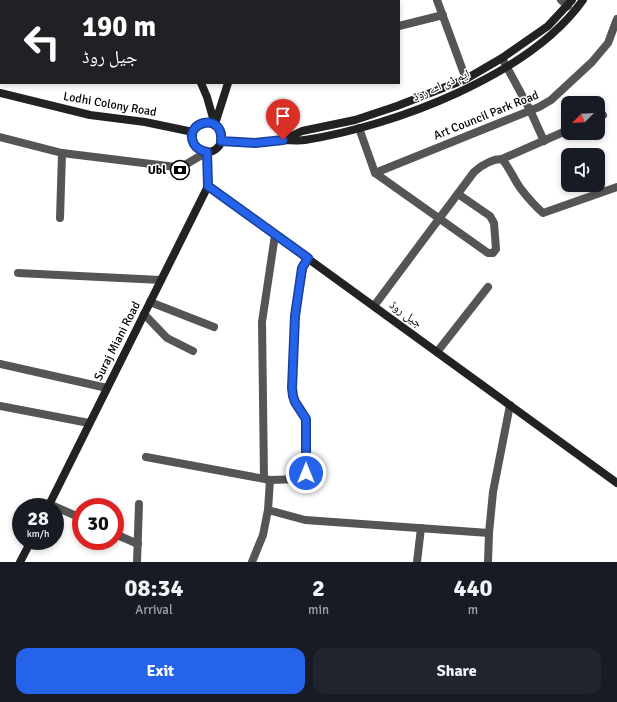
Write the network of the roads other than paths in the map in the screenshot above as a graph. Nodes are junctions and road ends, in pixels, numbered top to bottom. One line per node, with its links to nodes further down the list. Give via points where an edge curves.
1 (561, 0): 4 (street)
2 (583, 0): 9 (main road, ایم ڈی اے روڈ, via 554,33)
3 (439, 1): 5 (street)
4 (570, 3): 8 (main road, ایم ڈی اے روڈ, via 548,26)
5 (443, 15): 7 (street); 10 (street)
6 (617, 20): 14 (street, Art Council Park Road, via 608,43 592,62 550,100)
7 (400, 26)
8 (502, 58): 9 (street); 10 (main road, ایم ڈی اے روڈ)
9 (507, 66): 14 (street); 16 (main road, ایم ڈی اے روڈ, via 470,87 398,117)
10 (466, 79): 20 (main road, ایم ڈی اے روڈ, via 355,120 302,131)
11 (201, 84): 15 (main road)
12 (228, 84): 15 (main road)
13 (0, 93): 17 (main road, Lodhi Colony Road, via 90,115 145,122)
14 (530, 110): 22 (street); 26 (street, Art Council Park Road)
15 (215, 125): 17 (main road, via 203,123); 21 (main road, via 220,130)
16 (359, 128): 20 (main road, ایم ڈی اے روڈ, via 305,140); 26 (street)
17 (193, 132): 23 (main road, via 196,147)
18 (561, 133): 22 (street)
19 (0, 137): 24 (street)
20 (283, 140): 21 (main road, ایم ڈی اے روڈ, via 255,143)
21 (221, 141): 23 (main road, via 214,150)
22 (544, 141): 25 (street)
23 (207, 152): 24 (street, via 183,166 176,167); 27 (main road)
24 (62, 153): 30 (street)
25 (502, 159): 28 (street, via 522,190 543,213); 29 (street, via 481,166)
26 (375, 173): 31 (street)
27 (208, 186): 32 (main road, جیل روڈ); 35 (main road, Suraj Miani Road)
28 (617, 188)
29 (458, 194): 31 (street); 31 (street, via 493,220 496,249 493,253 488,253)
30 (60, 218)
31 (440, 218): 38 (street)
32 (275, 235): 33 (main road, جیل روڈ); 49 (street, via 262,322)
33 (308, 258): 38 (main road, جیل روڈ); 49 (street, via 302,268 295,316 292,388 295,402 306,419 306,473 301,480)
34 (18, 273): 35 (street)
35 (161, 280): 37 (main road, Suraj Miani Road)
36 (488, 287): 42 (street)
37 (150, 302): 39 (main road, Suraj Miani Road); 40 (street)
38 (374, 306): 42 (main road, جیل روڈ)
39 (144, 314): 41 (street, via 167,338); 44 (main road, Suraj Miani Road)
40 (214, 327)
41 (193, 351)
42 (437, 352): 45 (main road, جیل روڈ)
43 (0, 364): 44 (street)
44 (107, 388): 47 (main road, Suraj Miani Road)
45 (510, 405): 50 (main road, جیل روڈ); 55 (street, via 493,492)
46 (0, 406): 47 (street)
47 (89, 423): 51 (main road, Suraj Miani Road)
48 (146, 457): 49 (street)
49 (267, 479): 53 (street)
50 (617, 483)
51 (52, 498)
52 (139, 504): 57 (street)
53 (268, 510): 54 (street, via 304,520); 61 (street, via 264,535)
54 (420, 528): 55 (street); 62 (street)
55 (489, 533): 63 (street)
56 (124, 538): 57 (street)
57 (138, 544): 60 (street)
58 (26, 550): 59 (main road)
59 (20, 562)
60 (138, 562)
61 (252, 562)
62 (417, 562)
63 (488, 562)

